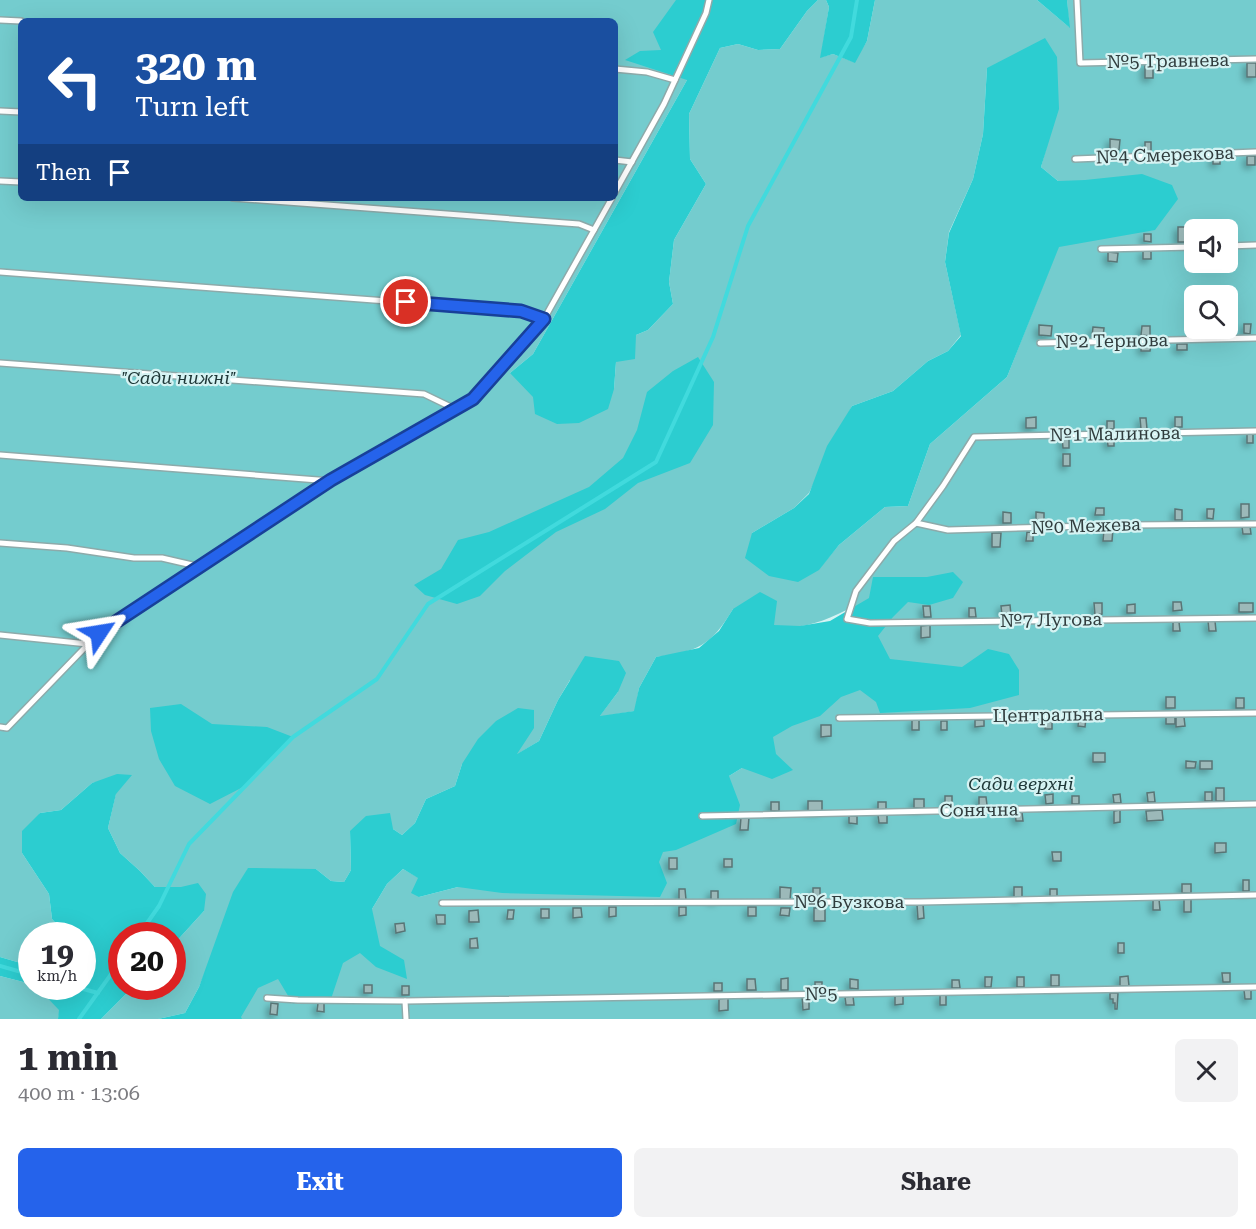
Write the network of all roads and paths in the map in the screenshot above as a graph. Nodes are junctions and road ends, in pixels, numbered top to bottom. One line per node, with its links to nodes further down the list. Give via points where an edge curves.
1 (709, 0): 7 (lane)
2 (1077, 0): 5 (lane, №5 Травнева, via 1080,63)
3 (0, 20): 4 (lane)
4 (18, 21)
5 (1256, 59)
6 (618, 69): 7 (lane)
7 (675, 80): 13 (lane)
8 (0, 111): 9 (lane)
9 (18, 112)
10 (1256, 152): 11 (lane, №4 Смерекова)
11 (1075, 159)
12 (618, 160): 13 (lane)
13 (632, 162): 16 (lane)
14 (0, 181): 15 (lane)
15 (18, 182)
16 (618, 187)
17 (273, 201): 19 (lane, via 579,224)
18 (610, 201): 19 (lane)
19 (594, 230): 25 (lane)
20 (1256, 245): 21 (lane)
21 (1238, 246)
22 (1184, 247): 23 (lane)
23 (1101, 249)
24 (0, 272): 25 (lane, via 521,311)
25 (544, 319): 29 (lane, via 473,399)
26 (1256, 338): 27 (lane, №2 Тернова)
27 (1040, 343)
28 (0, 363): 29 (lane, via 424,394)
29 (455, 409): 32 (lane)
30 (1256, 431): 33 (lane, №1 Малинова, via 974,437)
31 (0, 455): 32 (lane)
32 (331, 480): 36 (lane)
33 (916, 523): 34 (lane, №0 Межева, via 948,530); 37 (lane, №7 Лугова, via 894,541 856,591 847,619 870,623)
34 (1256, 524)
35 (0, 543): 36 (lane, via 162,558)
36 (201, 567): 39 (lane)
37 (1256, 618)
38 (0, 635): 39 (lane)
39 (88, 644): 42 (lane, via 7,728)
40 (1256, 712): 41 (lane, Центральна)
41 (839, 718)
42 (0, 727)
43 (1256, 804): 44 (lane, Сонячна)
44 (702, 816)
45 (1256, 895): 46 (lane, №6 Бузкова, via 920,902)
46 (442, 903)
47 (1256, 987): 49 (lane, №5)
48 (267, 998): 49 (lane, №5)
49 (405, 1001): 50 (lane)
50 (406, 1019)

